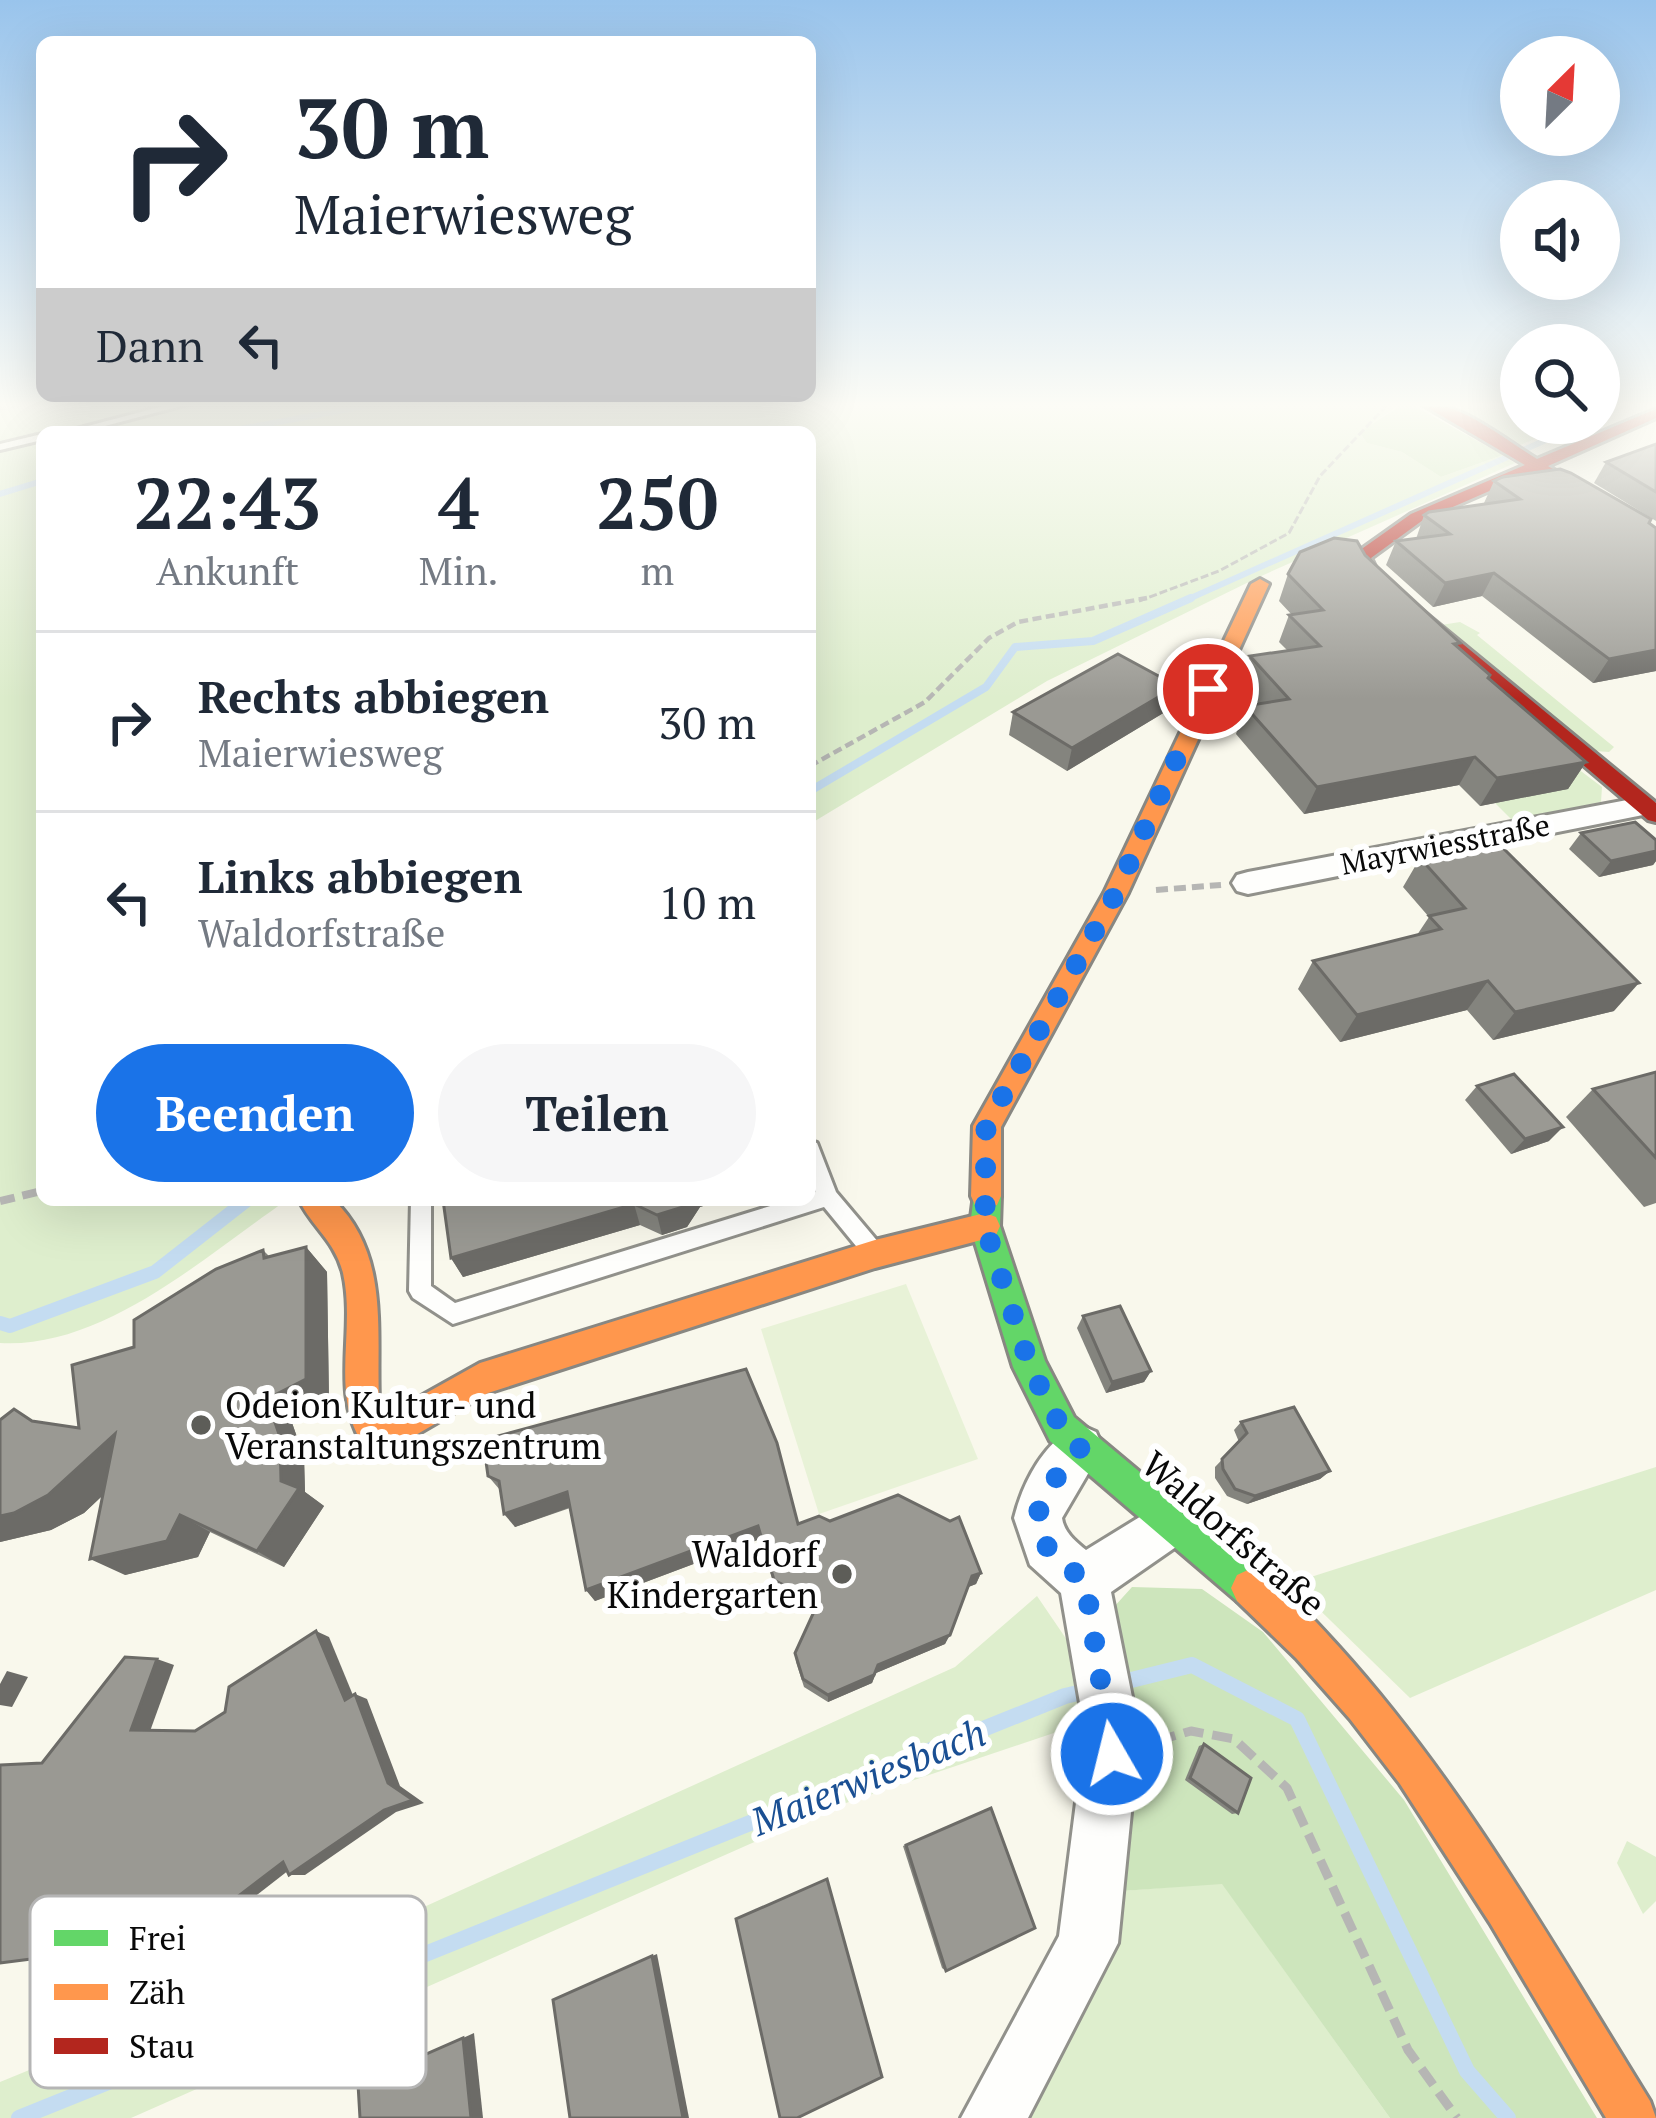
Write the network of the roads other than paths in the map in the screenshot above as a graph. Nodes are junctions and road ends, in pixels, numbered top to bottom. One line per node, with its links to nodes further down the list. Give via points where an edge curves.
1 (1454, 501): 5 (street, Mayrwiesstraße, via 1362,557 1372,578)
2 (1595, 501): 3 (street)
3 (1656, 539)
4 (1260, 584): 13 (street, Waldorfstraße, via 1116,893 986,1126)
5 (1649, 810): 6 (street, Mayrwiesstraße)
6 (1248, 883)
7 (816, 1165): 8 (lane)
8 (828, 1197): 9 (lane); 14 (lane)
9 (816, 1201)
10 (324, 1206): 14 (street, via 353,1245 362,1290 362,1414 374,1431 390,1432 480,1379)
11 (422, 1206): 12 (lane, via 420,1291 453,1314)
12 (799, 1206)
13 (985, 1226): 14 (street); 15 (street, Waldorfstraße, via 1030,1367)
14 (875, 1254)
15 (1080, 1448): 16 (street, Waldorfstraße); 17 (street, via 1044,1491 1036,1526 1051,1557)
16 (1169, 1523): 17 (street); 19 (street, Waldorfstraße, via 1292,1624 1411,1762)
17 (1085, 1580): 18 (street, via 1112,1743 1088,1943)
18 (993, 2118)
19 (1633, 2118)

